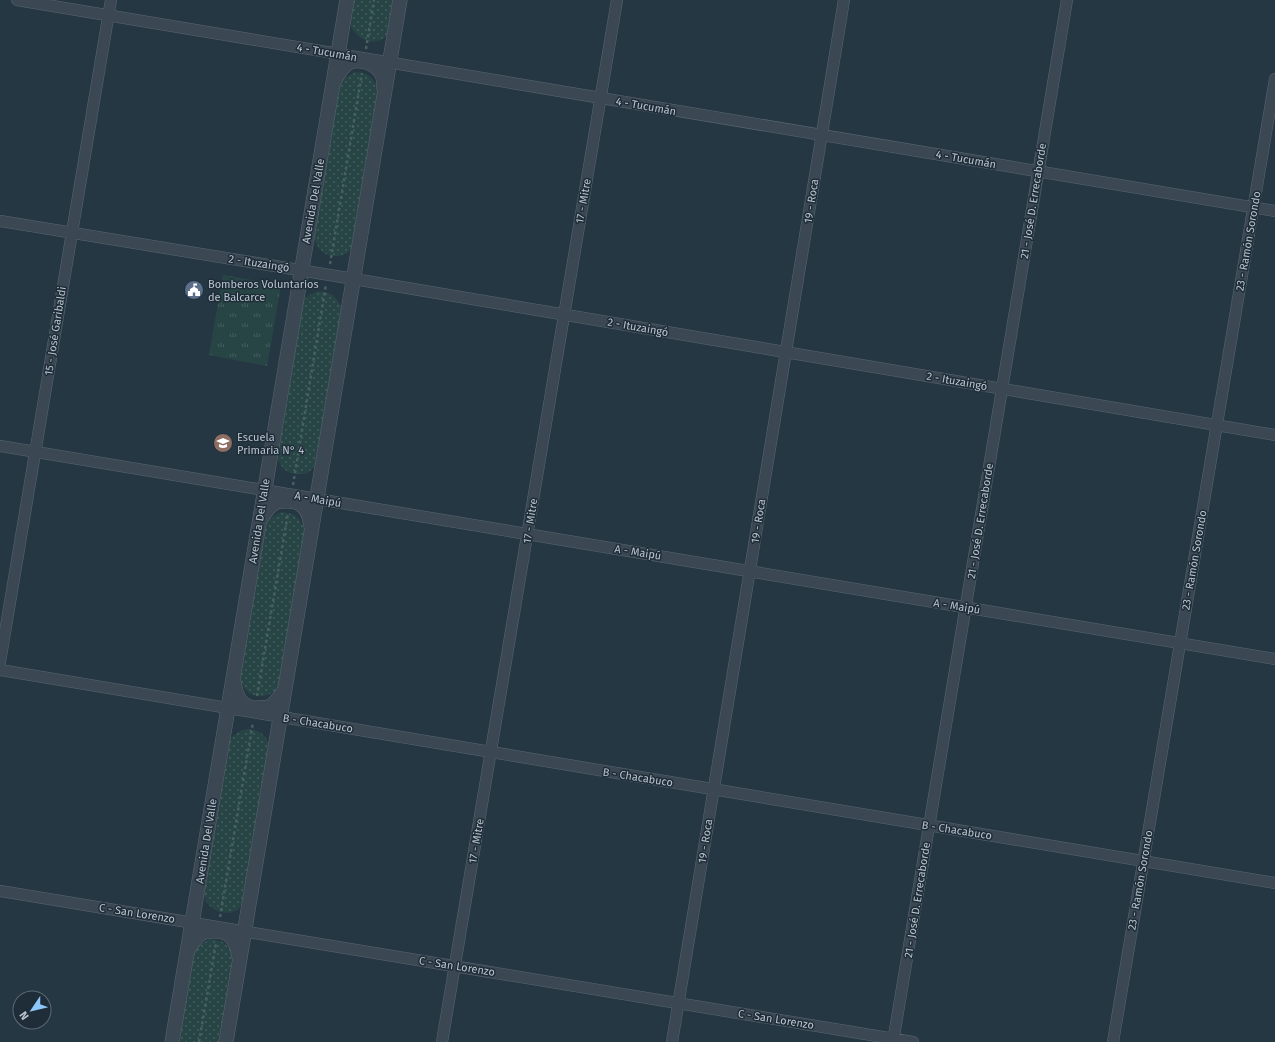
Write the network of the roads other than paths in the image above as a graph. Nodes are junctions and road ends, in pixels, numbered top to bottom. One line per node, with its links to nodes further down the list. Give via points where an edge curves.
1 (17, 0): 8 (street, 4 - Tucumán)
2 (111, 0): 8 (street, 15 - José Garibaldi)
3 (347, 0): 9 (street, Avenida Del Valle)
4 (400, 0): 11 (street)
5 (617, 0): 15 (street, 17 - Mitre)
6 (844, 0): 16 (street, 19 - Roca)
7 (1067, 0): 17 (street, 21 - José D. Errecaborde)
8 (108, 15): 9 (street, 4 - Tucumán); 21 (street, 15 - José Garibaldi)
9 (338, 54): 10 (street, 4 - Tucumán); 13 (street, Avenida Del Valle)
10 (364, 60): 11 (street, 4 - Tucumán); 13 (street, via 350,62 340,70); 14 (street, via 375,65 382,76)
11 (390, 62): 14 (street); 15 (street, 4 - Tucumán)
12 (1275, 79): 18 (street, 23 - Ramón Sorondo)
13 (333, 81): 22 (street, Avenida Del Valle)
14 (385, 92): 23 (street)
15 (600, 98): 16 (street, 4 - Tucumán); 24 (street, 17 - Mitre)
16 (822, 135): 17 (street, 4 - Tucumán); 25 (street, 19 - Roca)
17 (1038, 171): 18 (street, 4 - Tucumán); 26 (street, 21 - José D. Errecaborde)
18 (1253, 207): 19 (street, 4 - Tucumán); 27 (street, 23 - Ramón Sorondo)
19 (1275, 211)
20 (0, 221): 21 (street, 2 - Ituzaingó)
21 (72, 232): 22 (street, 2 - Ituzaingó); 30 (street, 15 - José Garibaldi)
22 (301, 270): 23 (street, 2 - Ituzaingó); 31 (street, Avenida Del Valle)
23 (354, 279): 24 (street, 2 - Ituzaingó); 33 (street)
24 (564, 314): 25 (street, 2 - Ituzaingó); 36 (street, 17 - Mitre)
25 (786, 352): 26 (street, 2 - Ituzaingó); 37 (street, 19 - Roca)
26 (1002, 389): 27 (street, 2 - Ituzaingó); 38 (street, 21 - José D. Errecaborde)
27 (1217, 425): 28 (street, 2 - Ituzaingó); 39 (street, 23 - Ramón Sorondo)
28 (1275, 435)
29 (0, 446): 30 (street, A - Maipú)
30 (35, 452): 31 (street, A - Maipú); 41 (street, 15 - José Garibaldi)
31 (264, 490): 32 (street, A - Maipú); 34 (street, Avenida Del Valle)
32 (290, 498): 33 (street, A - Maipú); 34 (street, via 277,502); 35 (street, via 302,505 310,515)
33 (317, 499): 35 (street); 36 (street, A - Maipú)
34 (260, 520): 43 (street, Avenida Del Valle)
35 (312, 530): 44 (street)
36 (527, 534): 37 (street, A - Maipú); 48 (street, 17 - Mitre)
37 (750, 571): 38 (street, A - Maipú); 49 (street, 19 - Roca)
38 (966, 607): 39 (street, A - Maipú); 50 (street, 21 - José D. Errecaborde)
39 (1180, 643): 40 (street, A - Maipú); 51 (street, 23 - Ramón Sorondo)
40 (1275, 659)
41 (0, 662)
42 (0, 670): 45 (street, B - Chacabuco)
43 (233, 678): 45 (street, Avenida Del Valle); 46 (street, via 236,694 243,704)
44 (286, 688): 46 (street, via 268,707); 47 (street)
45 (228, 708): 46 (street, B - Chacabuco); 54 (street, Avenida Del Valle)
46 (255, 710): 47 (street, B - Chacabuco)
47 (281, 717): 48 (street, B - Chacabuco); 56 (street)
48 (491, 752): 49 (street, B - Chacabuco); 59 (street, 17 - Mitre)
49 (714, 789): 50 (street, B - Chacabuco); 60 (street, 19 - Roca)
50 (929, 826): 51 (street, B - Chacabuco); 61 (street, 21 - José D. Errecaborde)
51 (1143, 861): 52 (street, B - Chacabuco); 67 (street, 23 - Ramón Sorondo)
52 (1275, 883)
53 (0, 890): 54 (street, C - San Lorenzo)
54 (192, 922): 55 (street, C - San Lorenzo); 57 (street, Avenida Del Valle)
55 (218, 929): 56 (street, C - San Lorenzo); 57 (street, via 204,932); 58 (street, via 230,935 237,945)
56 (245, 931): 58 (street); 59 (street, C - San Lorenzo)
57 (187, 951): 62 (street, Avenida Del Valle)
58 (240, 961): 63 (street)
59 (455, 966): 60 (street, C - San Lorenzo); 64 (street, 17 - Mitre)
60 (679, 1003): 61 (street, C - San Lorenzo); 65 (street, 19 - Roca)
61 (893, 1040): 66 (street, C - San Lorenzo)
62 (172, 1042)
63 (226, 1042)
64 (442, 1042)
65 (672, 1042)
66 (913, 1042)
67 (1113, 1042)

